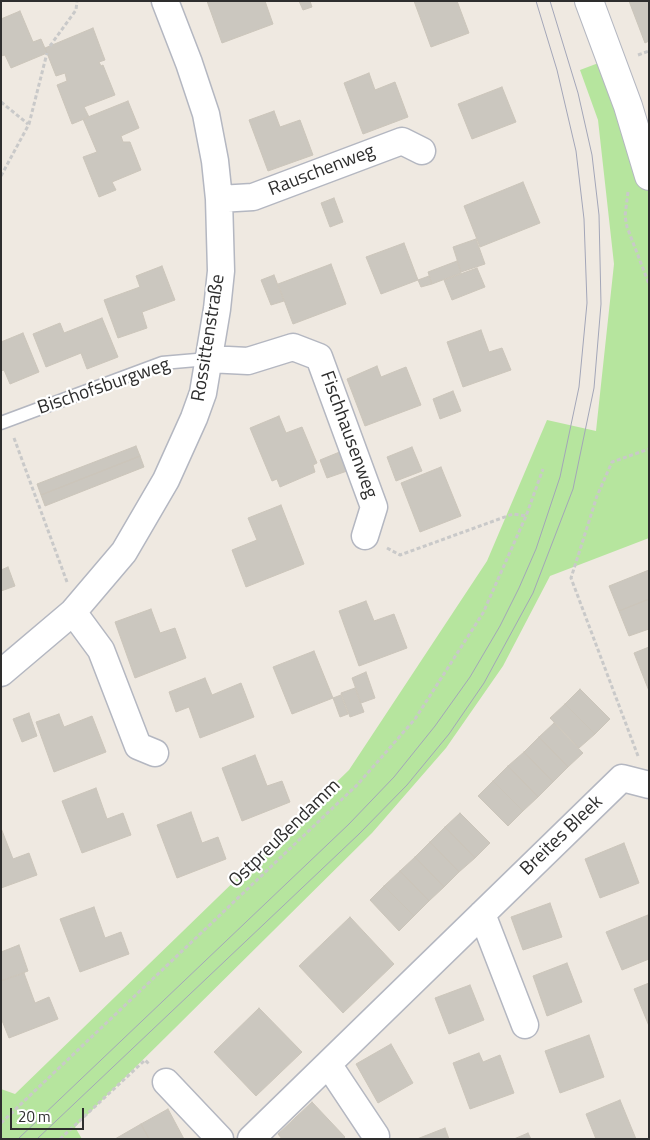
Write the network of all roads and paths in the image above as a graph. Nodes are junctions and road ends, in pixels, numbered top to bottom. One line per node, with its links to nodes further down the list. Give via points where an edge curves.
1 (77, 1): 4 (path, via 76,10)
2 (165, 1): 13 (street, Rossittenstraße, via 206,114)
3 (589, 1): 12 (street, via 628,106)
4 (50, 46)
5 (649, 51): 7 (path)
6 (47, 53): 9 (path)
7 (632, 58)
8 (1, 102): 9 (path)
9 (28, 124): 11 (path)
10 (422, 151): 13 (street, Rauschenweg, via 402,141 252,197)
11 (1, 176)
12 (649, 176)
13 (219, 199): 14 (street, Rossittenstraße, via 221,271)
14 (208, 359): 15 (lane, Bischofsburgweg, via 162,363); 19 (street, Fischhausenweg, via 248,361 293,347 319,357 374,507); 20 (street, Rossittenstraße, via 203,393 194,418 145,518 124,552)
15 (4, 422): 20 (path, via 66,582)
16 (649, 449): 23 (path, via 612,462 597,496 570,578)
17 (543, 469): 18 (path, Ostpreußendamm)
18 (526, 516): 19 (path, via 513,514 400,555); 29 (path, Ostpreußendamm, via 483,613 409,726 358,784)
19 (365, 536)
20 (73, 612): 21 (street, Rossittenstraße); 22 (street, via 101,650 138,746)
21 (1, 673)
22 (155, 753)
23 (638, 758)
24 (649, 785): 25 (street, Breites Bleek, via 622,778)
25 (482, 914): 26 (street); 27 (street, Breites Bleek)
26 (525, 1025)
27 (328, 1064): 30 (street); 33 (street, Breites Bleek)
28 (166, 1082): 31 (path, via 146,1060); 32 (street)
29 (1, 1123)
30 (376, 1136)
31 (60, 1139)
32 (220, 1139)
33 (252, 1139)

